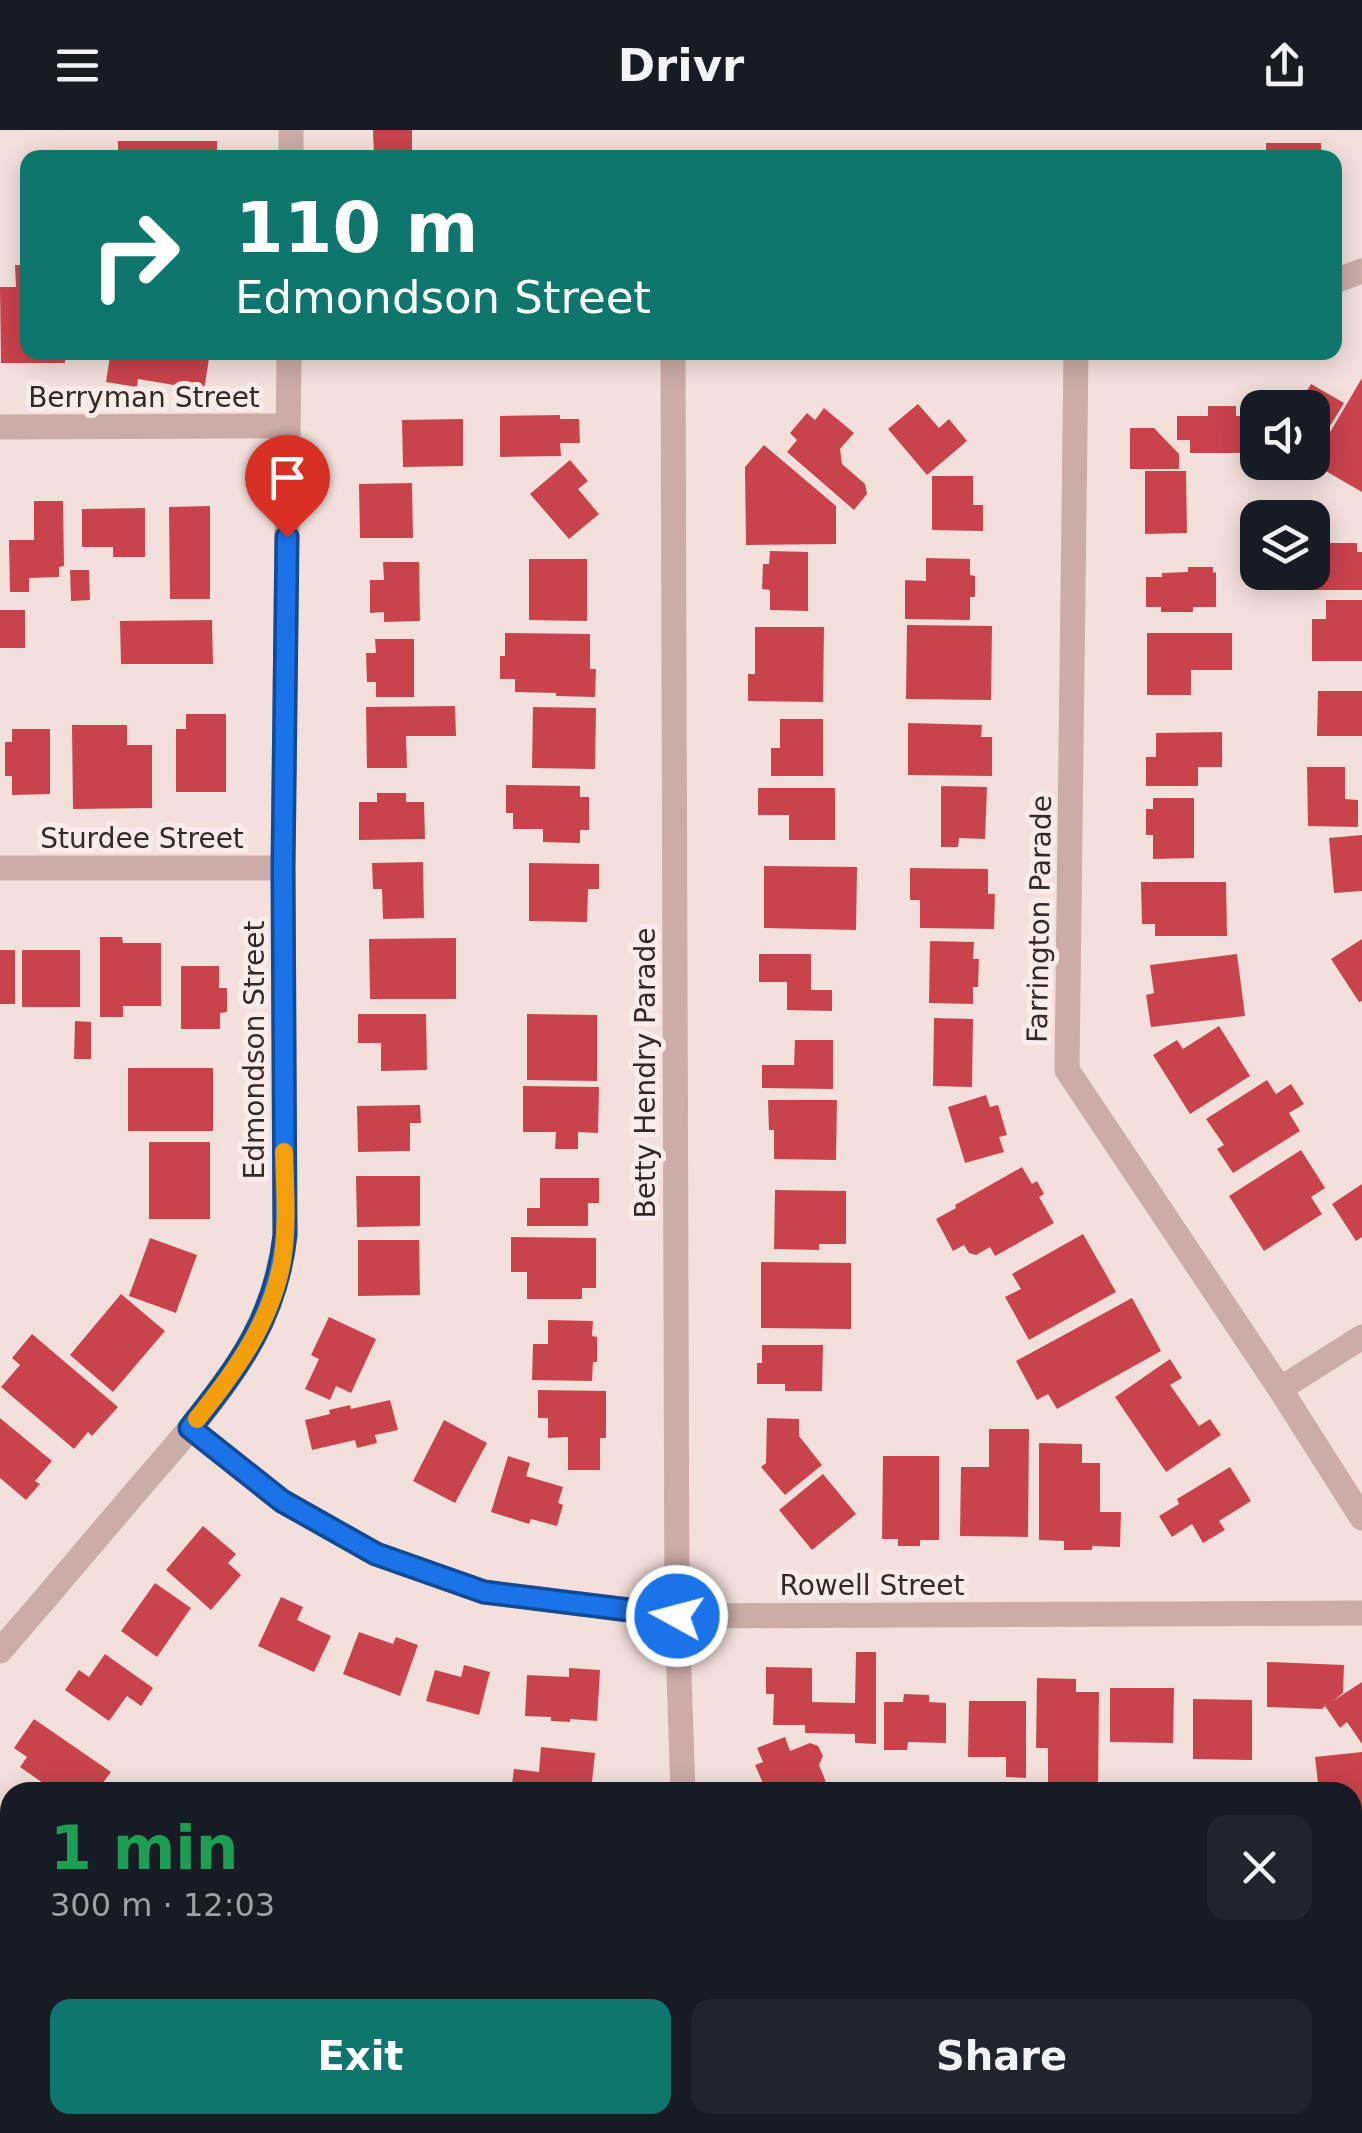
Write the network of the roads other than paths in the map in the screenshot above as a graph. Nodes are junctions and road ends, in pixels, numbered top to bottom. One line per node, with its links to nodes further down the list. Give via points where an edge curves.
1 (289, 360): 4 (street, Edmondson Street)
2 (673, 360): 13 (street, Betty Hendry Parade)
3 (1076, 360): 9 (street, Farrington Parade, via 1067,1070)
4 (288, 426): 5 (street, Berryman Street); 7 (street, Edmondson Street)
5 (0, 428)
6 (0, 868): 7 (street, Sturdee Street)
7 (283, 868): 10 (street, Edmondson Street, via 282,1264 250,1348)
8 (1362, 1337): 9 (street)
9 (1280, 1389): 11 (street, Farrington Parade)
10 (190, 1428): 13 (street, Rowell Street, via 282,1501 376,1554 484,1592); 14 (street, Edmondson Street)
11 (1362, 1518)
12 (1362, 1613): 13 (street, Rowell Street)
13 (677, 1616): 15 (street, Betty Hendry Parade)
14 (0, 1651)
15 (683, 1782)

